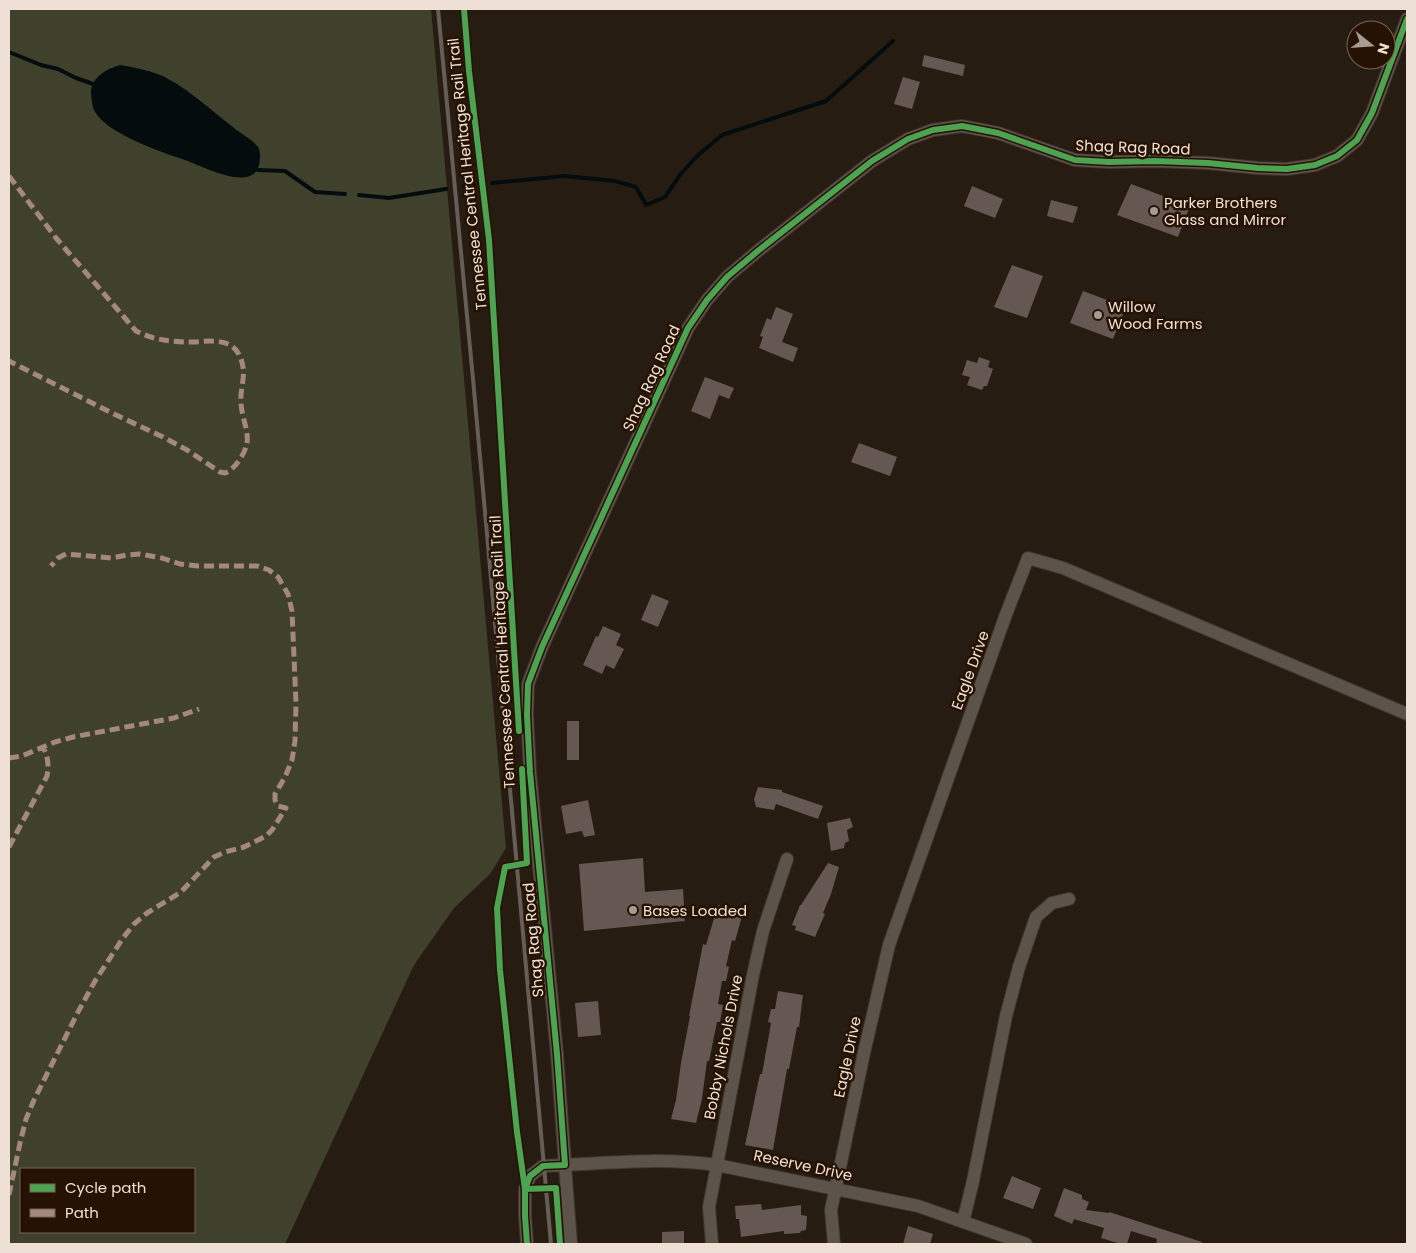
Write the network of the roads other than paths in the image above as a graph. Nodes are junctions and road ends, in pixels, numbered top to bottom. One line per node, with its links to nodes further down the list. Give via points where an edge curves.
1 (1407, 18): 5 (street, Shag Rag Road, via 1372,113 1357,140 1337,156 1315,166 1287,169 1208,163 1075,160 998,133 962,126 932,130 908,139 872,161 727,277 702,307 688,328 542,646 528,684 530,772)
2 (1407, 714): 7 (street, Eagle Drive, via 1072,572 1028,558 889,945)
3 (787, 860): 6 (street, Bobby Nichols Drive, via 763,931)
4 (1068, 898): 8 (street, via 1052,903 1036,917 1019,967)
5 (565, 1165): 6 (street, Reserve Drive, via 690,1161); 9 (street, via 543,1166 530,1176 525,1189); 10 (street, Shag Rag Road)
6 (717, 1165): 7 (street, Reserve Drive); 11 (street, Bobby Nichols Drive, via 709,1207)
7 (836, 1188): 8 (street, Reserve Drive, via 918,1206); 12 (street, via 831,1210)
8 (963, 1222): 13 (street, Reserve Drive)
9 (528, 1244)
10 (571, 1244)
11 (712, 1244)
12 (834, 1244)
13 (1026, 1244)

